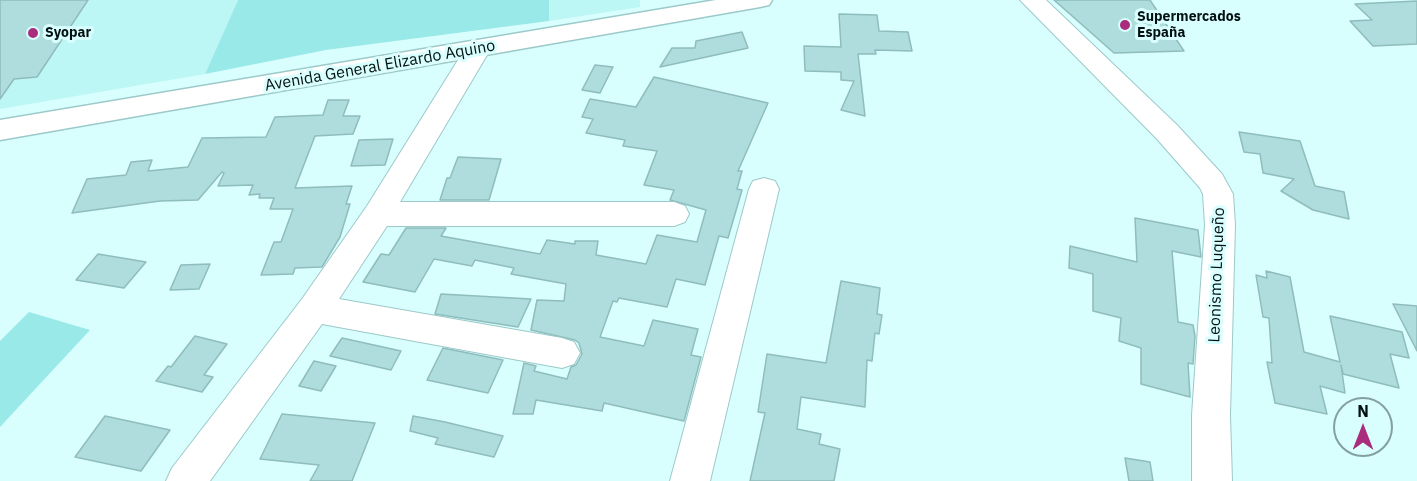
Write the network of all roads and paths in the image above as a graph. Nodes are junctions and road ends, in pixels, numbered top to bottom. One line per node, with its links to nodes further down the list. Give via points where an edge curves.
1 (760, 0): 3 (main road, Avenida General Elizardo Aquino)
2 (1032, 0): 12 (street, Leonismo Luqueño, via 1167,132 1218,194)
3 (477, 50): 4 (main road, Avenida General Elizardo Aquino); 6 (street)
4 (0, 130)
5 (764, 189): 11 (street)
6 (378, 213): 7 (street); 8 (street)
7 (674, 213)
8 (314, 309): 9 (street); 10 (street)
9 (562, 353)
10 (186, 481)
11 (690, 481)
12 (1212, 481)

